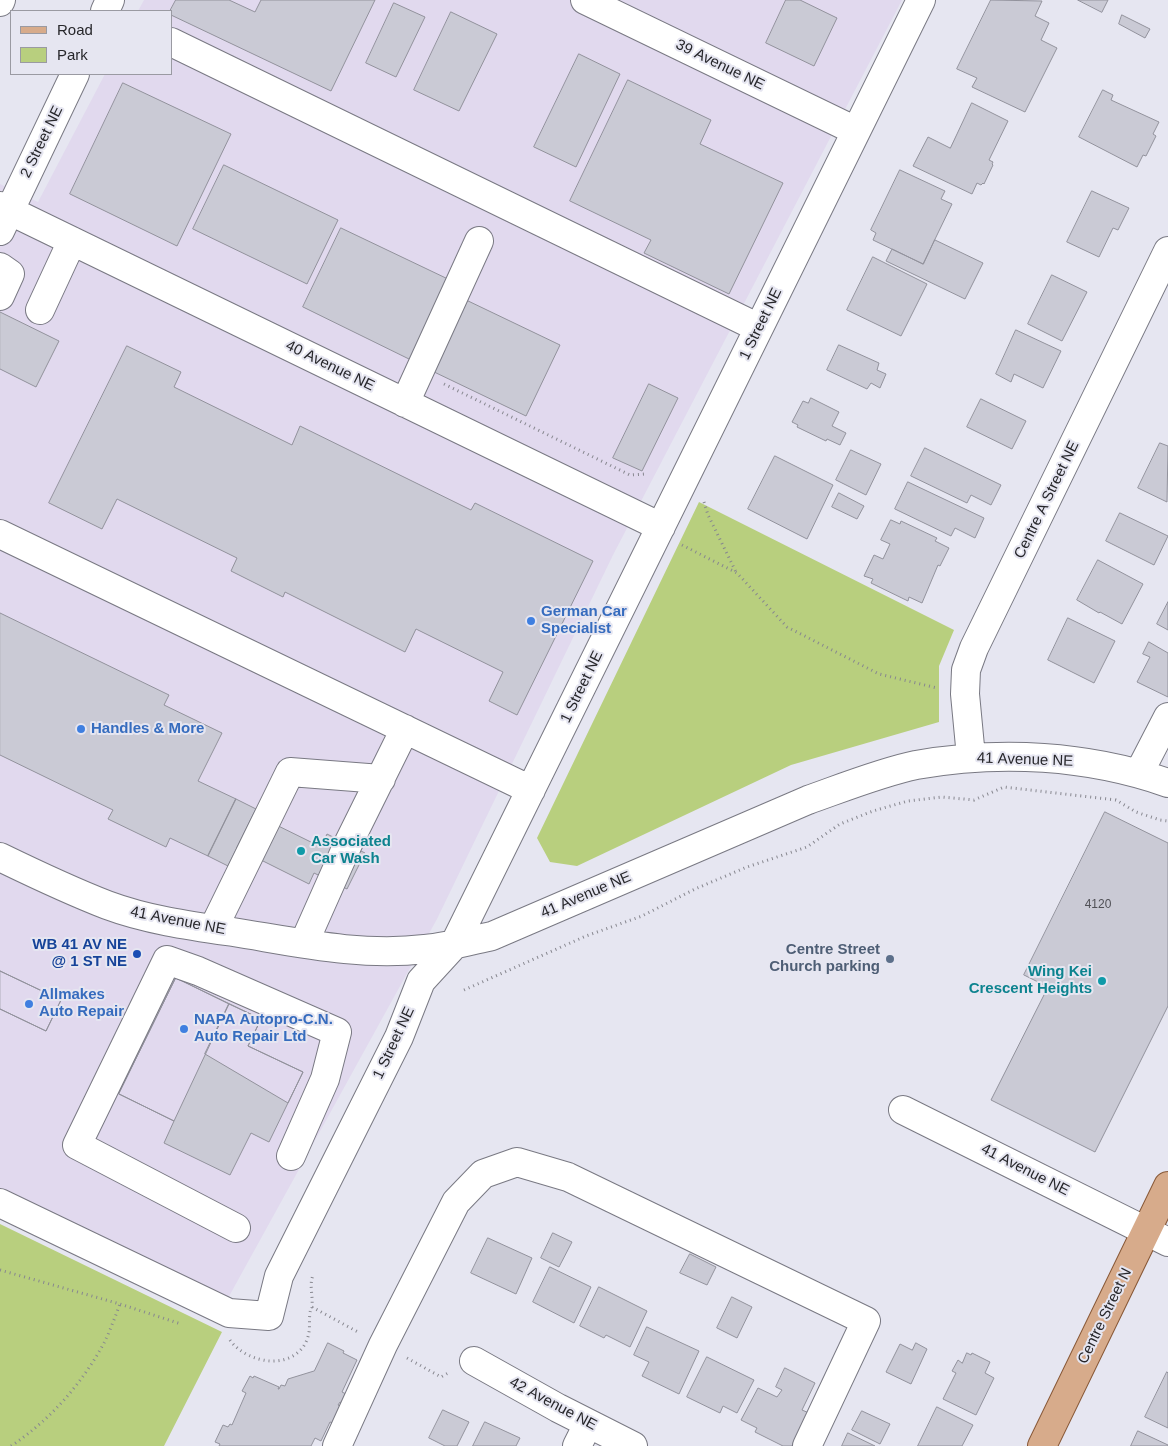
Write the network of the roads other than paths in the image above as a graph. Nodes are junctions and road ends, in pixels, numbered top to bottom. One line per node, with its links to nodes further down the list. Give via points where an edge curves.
1 (585, 0): 5 (street, 39 Avenue NE)
2 (921, 0): 5 (street, 1 Street NE)
3 (172, 42): 13 (street)
4 (74, 75): 6 (street, 2 Street NE)
5 (856, 130): 13 (street, 1 Street NE)
6 (3, 216): 7 (street, 40 Avenue NE)
7 (72, 241): 12 (street); 14 (street, 40 Avenue NE)
8 (479, 241): 14 (street)
9 (1168, 251): 19 (street, Centre A Street NE, via 974,648 966,670 965,694)
10 (0, 267): 11 (street, via 10,274)
11 (0, 296)
12 (40, 310)
13 (759, 328): 15 (street, 1 Street NE)
14 (405, 402): 15 (street, 40 Avenue NE)
15 (660, 527): 23 (street, 1 Street NE)
16 (0, 534): 18 (street)
17 (1168, 717): 20 (street)
18 (405, 729): 21 (street); 23 (street)
19 (971, 757): 20 (street, 41 Avenue NE, via 1094,763); 27 (street, 41 Avenue NE, via 915,766 808,800 492,936)
20 (1139, 773): 22 (street, 41 Avenue NE)
21 (381, 779): 25 (street, via 290,772); 26 (street)
22 (1168, 783)
23 (530, 790): 27 (street, 1 Street NE)
24 (0, 857): 25 (street, 41 Avenue NE, via 108,905 142,916)
25 (205, 928): 26 (street, 41 Avenue NE); 28 (street)
26 (304, 943): 27 (street, 41 Avenue NE, via 375,951 423,950)
27 (454, 945): 32 (street, 1 Street NE, via 421,981 399,1037 279,1276 269,1316 229,1313)
28 (198, 971): 30 (street, via 337,1032 325,1079); 33 (street, via 168,960 77,1145)
29 (904, 1110): 34 (street, 41 Avenue NE)
30 (291, 1156)
31 (1168, 1186): 34 (main road, Centre Street N)
32 (0, 1203)
33 (236, 1228)
34 (1157, 1237): 40 (main road, Centre Street N)
35 (474, 1361): 36 (street, 42 Avenue NE)
36 (583, 1435): 38 (street, 42 Avenue NE)
37 (337, 1446): 39 (street, via 383,1345 456,1202 483,1174 517,1162 568,1177 866,1321)
38 (634, 1446)
39 (807, 1446)
40 (1042, 1446)

